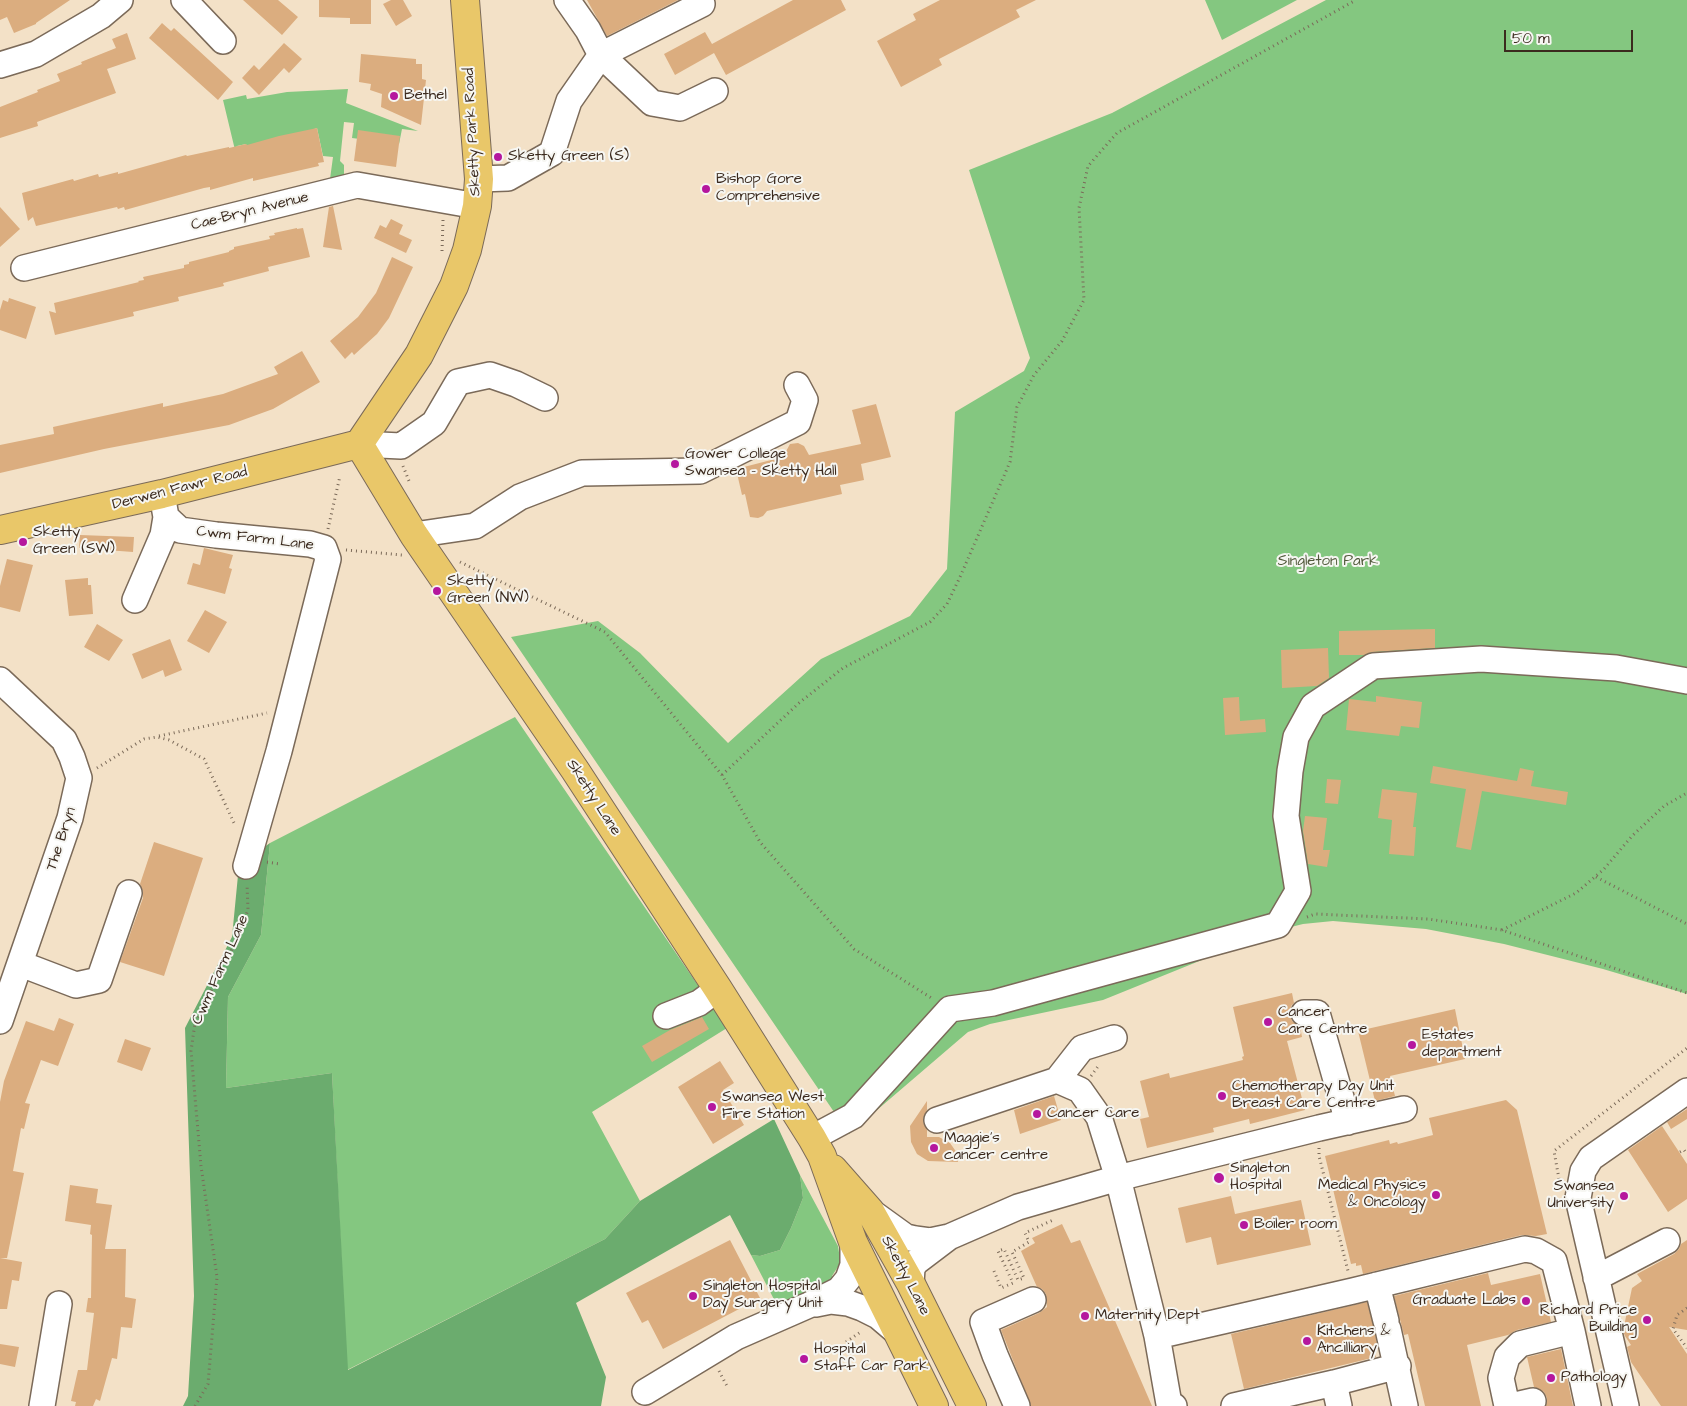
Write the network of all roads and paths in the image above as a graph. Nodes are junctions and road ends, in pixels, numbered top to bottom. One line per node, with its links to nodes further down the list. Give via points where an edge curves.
1 (120, 0): 9 (street, via 101,16 36,54)
2 (184, 0): 7 (street)
3 (465, 0): 11 (main road, Sketty Park Road)
4 (567, 0): 8 (street)
5 (1356, 0): 32 (path, via 1117,133 1088,166 1079,208 1084,300 1062,341 1034,375 1017,407 1010,462 947,604 930,622 843,668 799,703)
6 (702, 4): 8 (street)
7 (223, 41)
8 (601, 55): 10 (street, via 652,103 680,108); 11 (street, via 569,101 552,153 508,178)
9 (0, 65)
10 (715, 91)
11 (478, 178): 13 (main road, Sketty Park Road)
12 (444, 200): 13 (street, Cae-Bryn Avenue); 14 (path); 15 (street, Cae-Bryn Avenue, via 357,185)
13 (477, 206): 18 (main road, Sketty Park Road, via 468,250 454,286 419,356)
14 (440, 258)
15 (24, 268)
16 (797, 385): 24 (street, via 805,400 798,422 700,471 582,473 520,497 475,526)
17 (545, 398): 19 (street, via 490,375 458,382 434,423)
18 (358, 444): 19 (street); 22 (main road, Derwen Fawr Road); 24 (main road, Sketty Lane)
19 (401, 446): 21 (path, via 402,464)
20 (340, 476): 25 (path)
21 (411, 488)
22 (164, 505): 23 (main road, Derwen Fawr Road); 25 (street, Cwm Farm Lane, via 180,530); 27 (street, via 163,535)
23 (0, 530)
24 (412, 545): 25 (path); 42 (main road, Sketty Lane, via 570,762)
25 (324, 548): 30 (street, Cwm Farm Lane, via 328,559)
26 (455, 560): 32 (path, via 605,632)
27 (135, 600)
28 (0, 680): 33 (street, via 64,740)
29 (1687, 681): 44 (street, via 1616,668 1482,659 1372,666 1313,706 1296,737 1286,816 1298,891 1278,925 994,1003)
30 (290, 708): 31 (path); 35 (street, Cwm Farm Lane)
31 (157, 737): 33 (path, via 144,739); 35 (path, via 204,759)
32 (722, 775): 44 (path, via 760,842 854,949)
33 (80, 778): 41 (street, The Bryn, via 70,818)
34 (1687, 793): 36 (path, via 1664,806)
35 (250, 854): 83 (path, Cwm Farm Lane, via 248,910 195,1022 191,1051 201,1166 217,1277 208,1384)
36 (1596, 877): 39 (path); 40 (path, via 1576,893)
37 (129, 893): 41 (street, via 100,980 76,985)
38 (1315, 914): 40 (path, via 1428,919)
39 (1687, 924)
40 (1502, 930): 43 (path)
41 (20, 964): 47 (street, The Bryn)
42 (718, 989): 46 (street, via 699,1003); 55 (main road, Sketty Lane)
43 (1687, 993)
44 (950, 1009): 55 (street, via 853,1116)
45 (1304, 1013): 53 (street, via 1317,1013)
46 (666, 1016)
47 (0, 1021)
48 (1114, 1038): 49 (street, via 1082,1048)
49 (1057, 1080): 52 (street); 58 (street, via 1080,1090 1099,1117)
50 (1687, 1091): 66 (street, via 1591,1158 1583,1171 1578,1198)
51 (1404, 1109): 53 (street)
52 (937, 1120)
53 (1348, 1122): 54 (street)
54 (1319, 1128): 58 (street); 64 (path, via 1319,1156)
55 (817, 1147): 59 (main road, Sketty Lane); 63 (main road, Sketty Lane)
56 (1680, 1152): 57 (path, via 1684,1150)
57 (1687, 1154)
58 (1118, 1178): 61 (street, via 1018,1207); 76 (street)
59 (870, 1211): 61 (street, via 915,1239); 67 (main road, Sketty Lane)
60 (1058, 1217): 65 (path, via 1025,1233 1029,1242 1012,1252 1024,1278 1018,1280 1004,1249 998,1251 1013,1283 1001,1288)
61 (949, 1237): 67 (street, via 916,1262 912,1268)
62 (1667, 1241): 66 (street)
63 (853, 1242): 70 (street, via 853,1265 848,1279 839,1290); 75 (main road, Sketty Lane)
64 (1343, 1248)
65 (994, 1272)
66 (1596, 1278): 92 (street)
67 (911, 1284): 85 (main road, Sketty Lane)
68 (1377, 1285): 74 (street, via 1525,1249 1536,1251 1554,1262); 76 (street); 79 (street)
69 (1033, 1300): 86 (street, via 984,1322)
70 (809, 1305): 75 (street, via 831,1301 848,1303 878,1316); 80 (street, via 736,1337)
71 (1687, 1308): 78 (path, via 1677,1315 1673,1329)
72 (50, 1315): 82 (street)
73 (867, 1327): 77 (path)
74 (1572, 1331): 90 (street, via 1520,1344 1507,1357 1501,1378); 91 (street)
75 (898, 1333): 84 (main road, Sketty Lane)
76 (1157, 1336): 87 (street, via 1169,1404)
77 (846, 1342)
78 (1687, 1348)
79 (1398, 1366): 81 (street); 89 (street)
80 (646, 1392)
81 (1336, 1394): 88 (street)
82 (42, 1406)
83 (195, 1406)
84 (934, 1406)
85 (972, 1406)
86 (1017, 1406)
87 (1174, 1406)
88 (1234, 1406)
89 (1405, 1406)
90 (1507, 1406)
91 (1588, 1406)
92 (1626, 1406)

